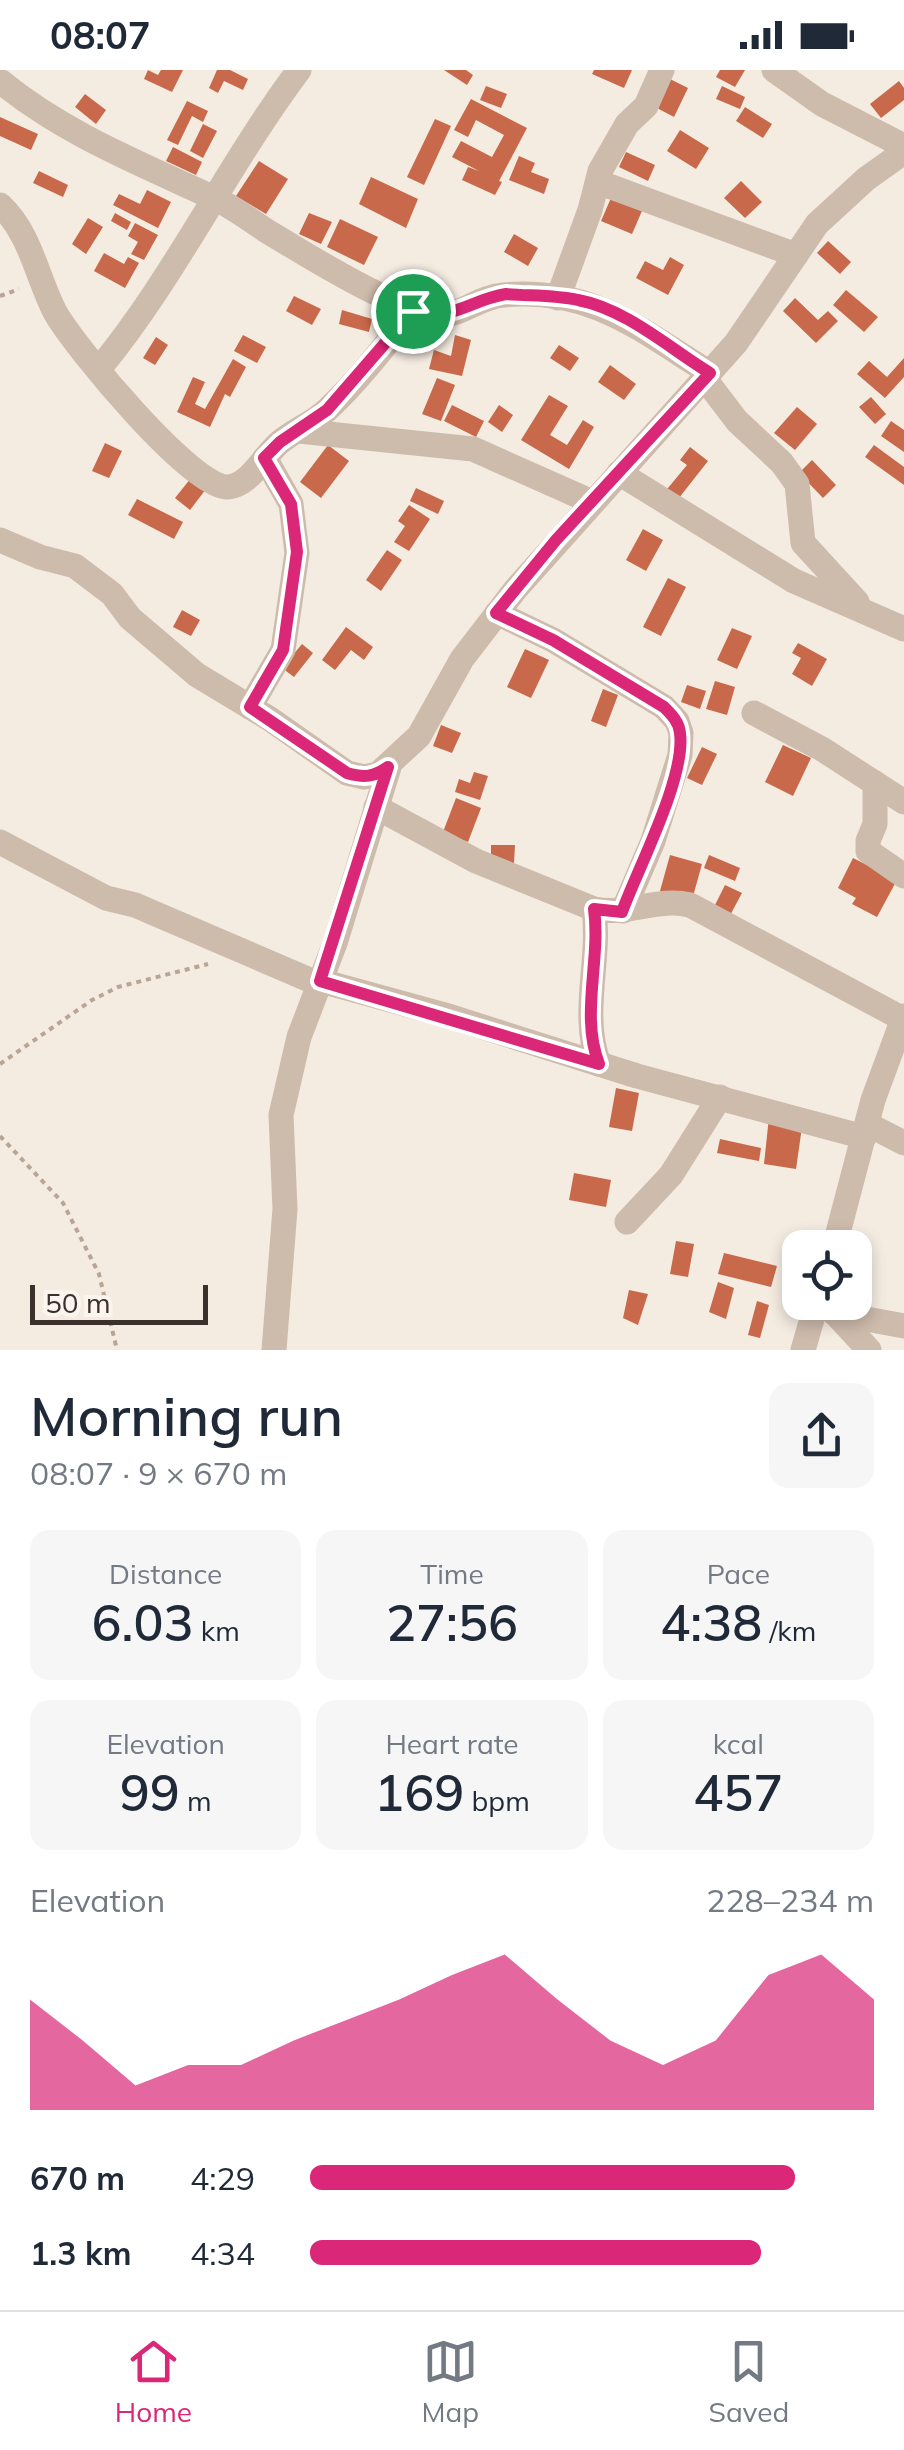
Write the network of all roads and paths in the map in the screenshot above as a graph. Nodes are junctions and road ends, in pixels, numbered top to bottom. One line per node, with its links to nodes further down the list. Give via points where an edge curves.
1 (298, 70): 7 (street)
2 (662, 70): 6 (street)
3 (774, 70): 5 (street)
4 (4, 79): 7 (street, via 60,124)
5 (904, 149): 9 (street, via 818,224)
6 (598, 182): 9 (street); 10 (street)
7 (214, 198): 11 (street, via 347,280); 12 (street)
8 (0, 204): 12 (street, via 30,249 56,312)
9 (796, 256): 13 (street)
10 (558, 298): 11 (street, via 506,294 450,314); 13 (street, via 599,306 629,321)
11 (413, 311): 14 (street, via 327,410)
12 (98, 369): 15 (street, via 168,450 220,487 244,481)
13 (708, 376): 16 (street); 20 (street, via 737,421 797,484 802,543)
14 (298, 431): 15 (street); 17 (street, via 473,448)
15 (264, 458): 22 (street, via 291,504 297,552 283,650)
16 (620, 473): 17 (street); 20 (street, via 794,581)
17 (592, 502): 19 (street)
18 (0, 540): 22 (street, via 75,566 197,675)
19 (496, 613): 24 (street, via 419,736); 31 (street, via 553,640 677,721 680,754)
20 (869, 615): 21 (street)
21 (904, 629)
22 (250, 707): 24 (street, via 347,773 364,778)
23 (754, 713): 25 (street)
24 (388, 767): 27 (street)
25 (875, 783): 26 (street); 29 (street, via 868,851)
26 (904, 802)
27 (376, 807): 30 (street, via 476,860); 33 (street)
28 (0, 842): 32 (street, via 106,898)
29 (904, 876)
30 (594, 909): 31 (street); 36 (street, via 591,1003)
31 (622, 912): 34 (street, via 674,901 690,905)
32 (246, 952): 33 (street); 35 (path, via 118,987)
33 (320, 982): 36 (street); 48 (street, via 281,1115 285,1209)
34 (903, 1018): 38 (street)
35 (0, 1064)
36 (599, 1064): 37 (street)
37 (720, 1097): 38 (street); 41 (street, via 671,1175)
38 (866, 1130): 40 (street); 42 (street)
39 (0, 1136): 47 (path, via 64,1203 100,1274)
40 (904, 1143)
41 (627, 1222)
42 (839, 1230)
43 (872, 1318): 46 (street)
44 (819, 1320): 49 (street)
45 (840, 1320): 50 (street)
46 (904, 1326)
47 (117, 1350)
48 (274, 1350)
49 (803, 1350)
50 (869, 1350)

